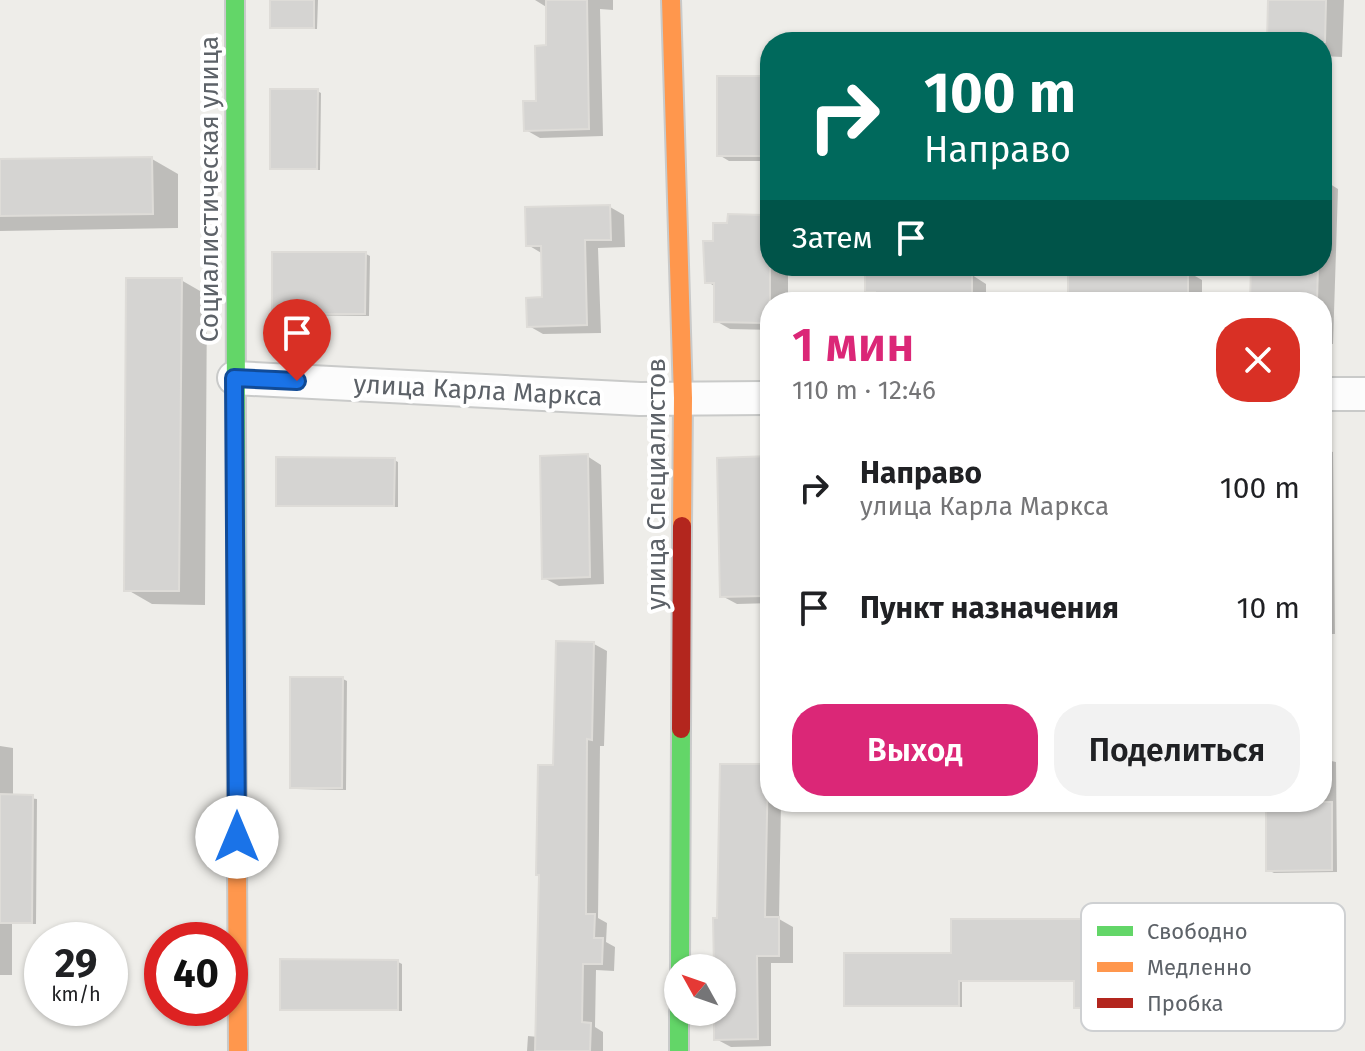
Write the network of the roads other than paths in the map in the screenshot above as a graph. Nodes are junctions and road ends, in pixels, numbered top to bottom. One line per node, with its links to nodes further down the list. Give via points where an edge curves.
1 (235, 0): 3 (street, Социалистическая улица)
2 (671, 0): 6 (street, улица Специалистов)
3 (234, 378): 6 (street, улица Карла Маркса); 10 (street, Социалистическая улица)
4 (1332, 394): 5 (street)
5 (1365, 394)
6 (683, 398): 7 (street, улица Карла Маркса); 8 (street, улица Специалистов)
7 (760, 398)
8 (680, 954)
9 (679, 1026): 11 (street)
10 (238, 1051)
11 (679, 1051)

